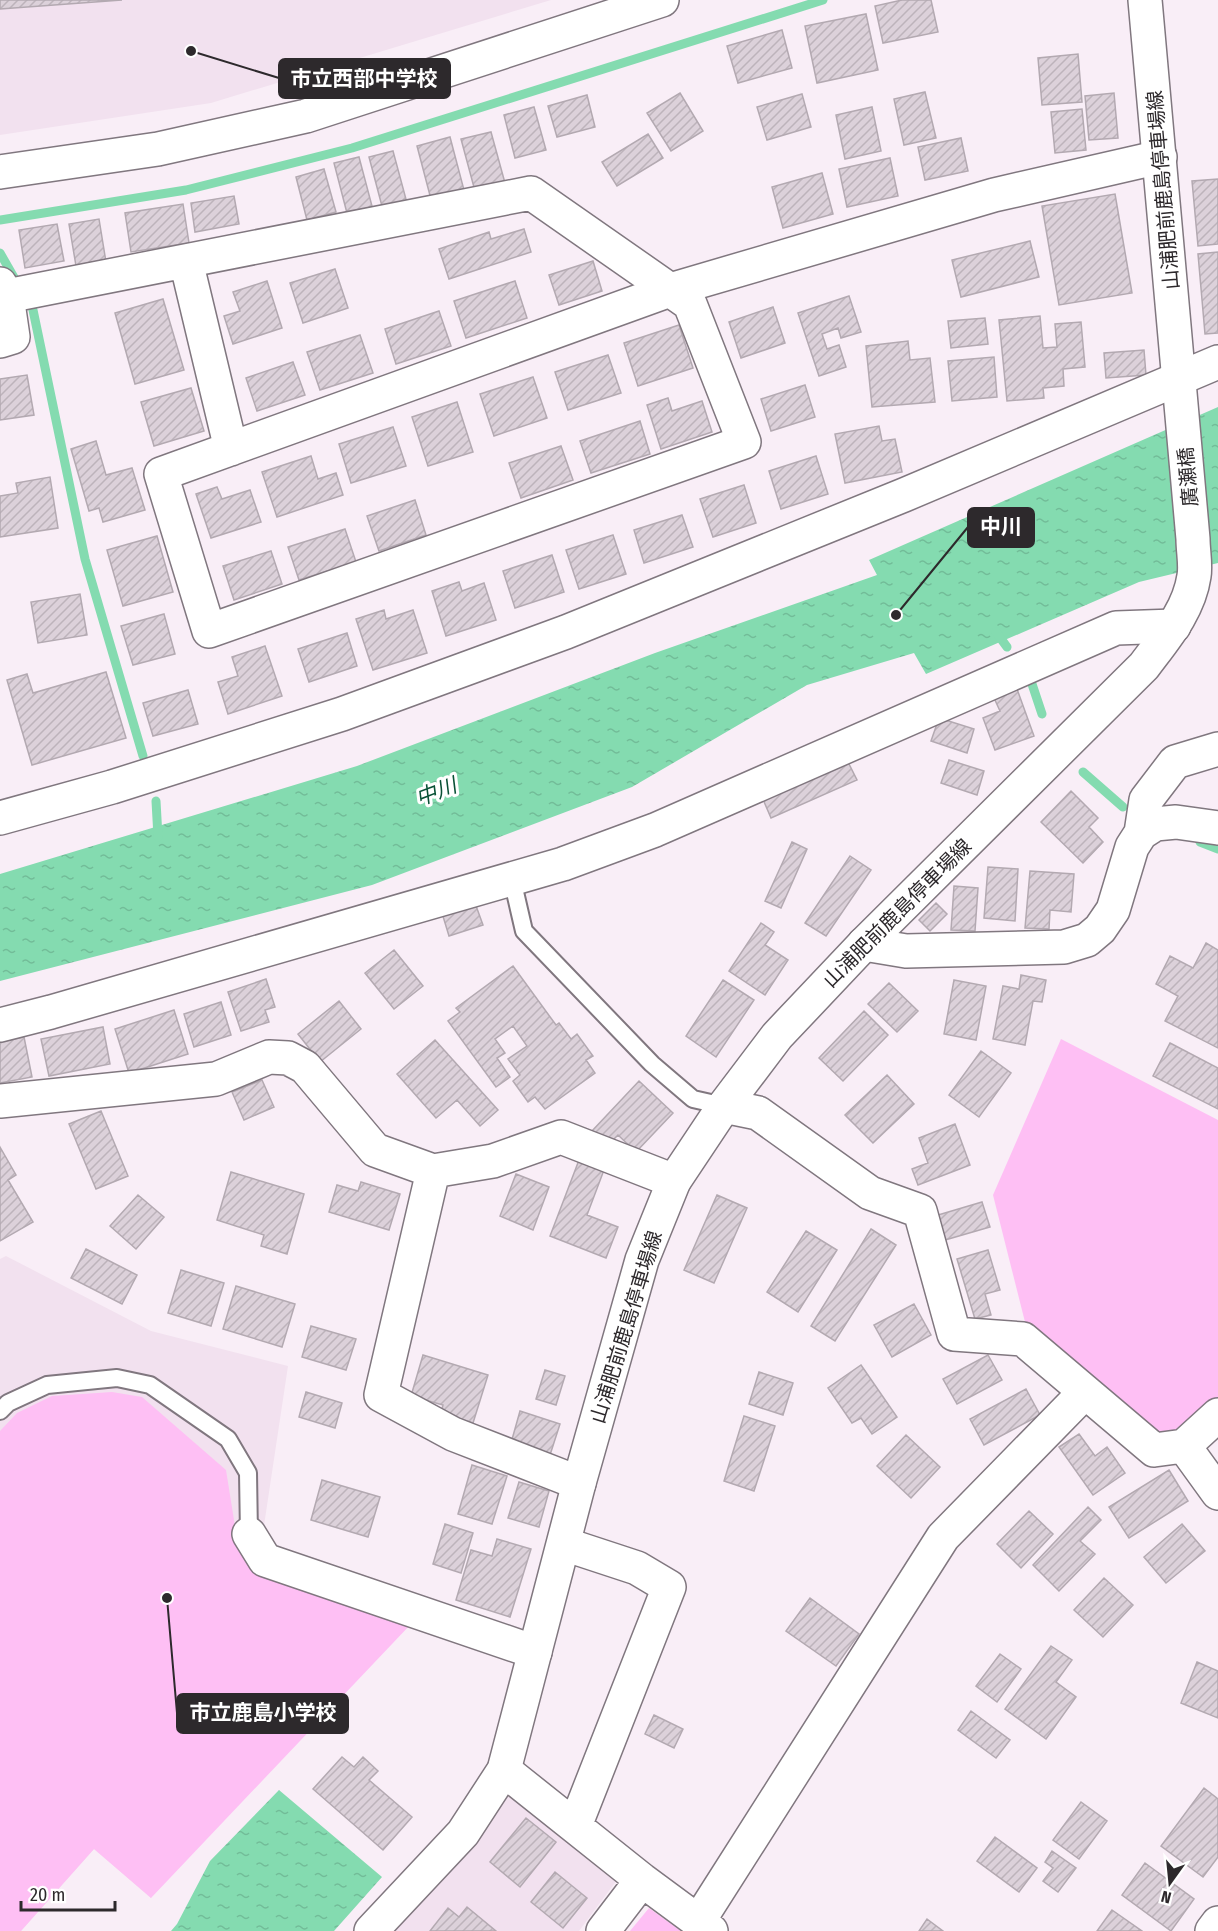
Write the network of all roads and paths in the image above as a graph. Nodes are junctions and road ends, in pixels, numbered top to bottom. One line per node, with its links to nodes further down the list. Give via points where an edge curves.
1 (662, 0): 4 (street, via 306,116 158,150)
2 (1145, 0): 3 (street, 山浦肥前鹿島停車場線)
3 (1160, 157): 7 (street, via 994,195); 10 (street, 山浦肥前鹿島停車場線)
4 (0, 172)
5 (186, 261): 6 (street); 7 (street, via 531,193); 11 (street)
6 (4, 290): 8 (street, via 13,337)
7 (670, 290): 11 (street); 11 (street, via 690,304 744,442 209,631 161,474)
8 (0, 341)
9 (1218, 362): 10 (street)
10 (1180, 379): 12 (street, 廣瀬橋); 15 (street, via 566,633 342,714)
11 (231, 449)
12 (1194, 576): 13 (street, 山浦肥前鹿島停車場線)
13 (1174, 626): 18 (street, via 1116,628 655,830); 19 (street, 山浦肥前鹿島停車場線, via 1144,666)
14 (1218, 749): 17 (street, via 1175,762 1146,800)
15 (0, 818)
16 (1218, 828): 17 (street, via 1176,822 1155,824)
17 (1141, 833): 19 (street, via 1132,848 1113,910 1100,930 1087,940 1064,947 906,951)
18 (512, 879): 20 (street); 22 (lane, via 524,931 652,1064 693,1099)
19 (864, 944): 22 (street, 山浦肥前鹿島停車場線, via 777,1036)
20 (0, 1025)
21 (0, 1101): 23 (street, via 216,1079 269,1057 288,1058 305,1067 375,1150)
22 (724, 1106): 24 (street, 山浦肥前鹿島停車場線); 25 (street, via 758,1113 870,1193 920,1211 954,1334 1023,1339)
23 (433, 1171): 24 (street, via 493,1161 561,1137); 29 (street, via 381,1395 453,1434)
24 (674, 1181): 29 (street, 山浦肥前鹿島停車場線, via 642,1260)
25 (1085, 1392): 28 (street, via 1154,1450); 38 (street, via 943,1537)
26 (0, 1411): 31 (lane, via 8,1403 47,1385 117,1378 150,1386 228,1439 248,1473)
27 (1218, 1414): 28 (street)
28 (1184, 1446): 30 (street)
29 (579, 1483): 32 (street, 山浦肥前鹿島停車場線)
30 (1218, 1493)
31 (249, 1534): 33 (street, via 265,1560)
32 (564, 1544): 33 (street, 山浦肥前鹿島停車場線); 35 (street, via 637,1568 669,1587)
33 (535, 1652): 34 (street, 山浦肥前鹿島停車場線)
34 (504, 1770): 35 (street); 39 (street, 山浦肥前鹿島停車場線, via 463,1833)
35 (574, 1826): 36 (street)
36 (642, 1880): 38 (street); 40 (street)
37 (1218, 1923): 41 (street)
38 (705, 1926)
39 (371, 1931)
40 (603, 1931)
41 (1212, 1931)

